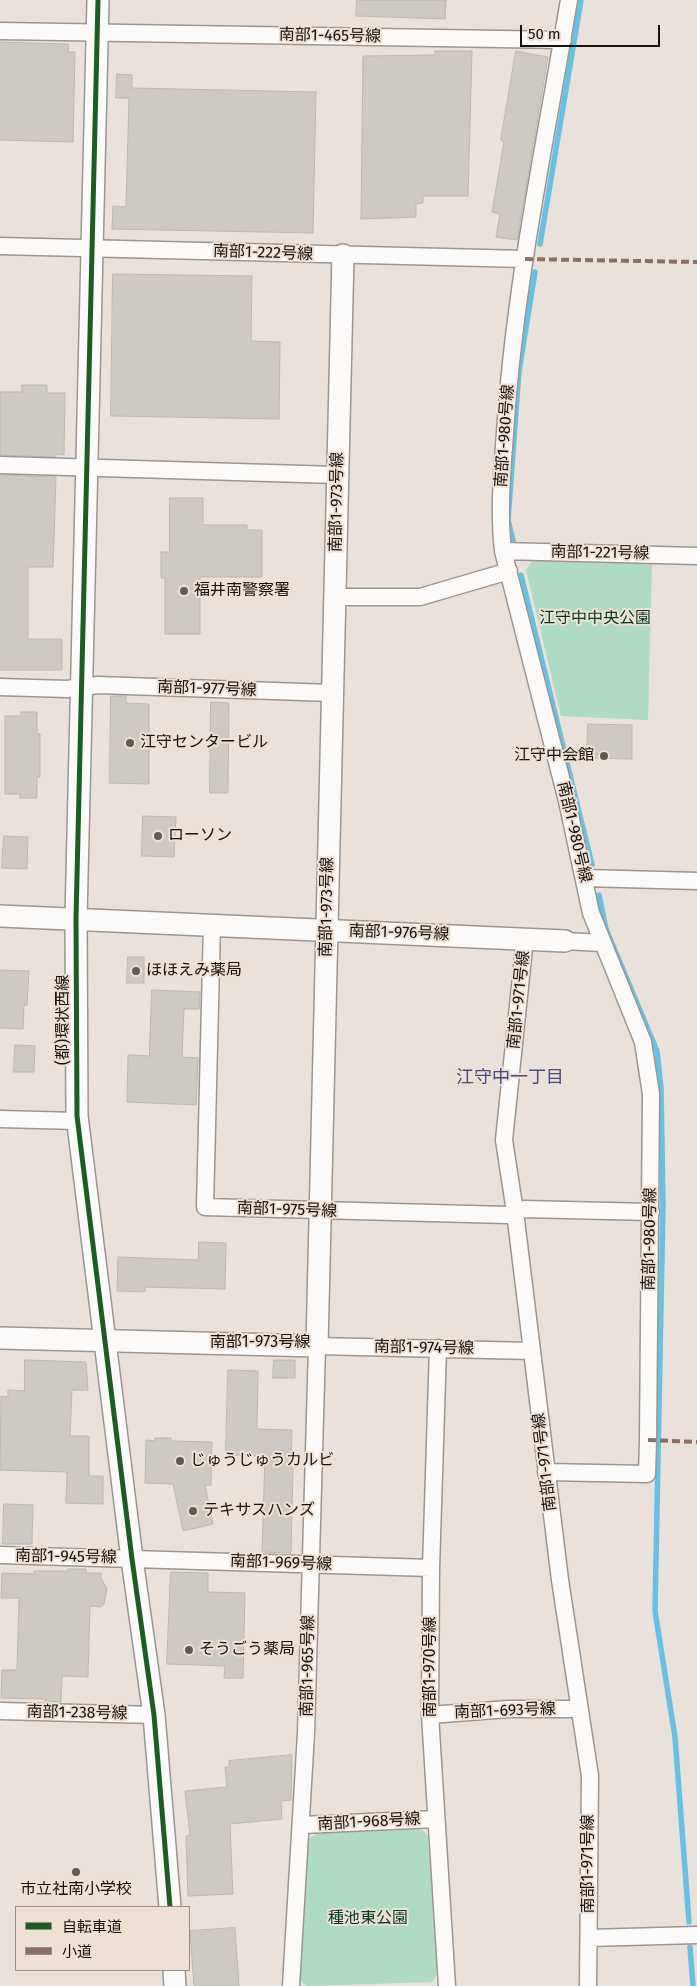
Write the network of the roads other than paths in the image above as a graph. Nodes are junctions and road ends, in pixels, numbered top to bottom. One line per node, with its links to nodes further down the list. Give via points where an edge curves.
1 (98, 0): 4 (street, (都)環状西線)
2 (570, 0): 5 (street, 南部1-980号線)
3 (0, 31): 4 (street, 南部1-465号線)
4 (97, 32): 5 (street, 南部1-465号線); 7 (street, (都)環状西線)
5 (563, 40): 9 (street, 南部1-980号線)
6 (0, 246): 7 (street, 南部1-222号線)
7 (92, 248): 8 (street, 南部1-222号線); 11 (street, (都)環状西線)
8 (343, 255): 9 (street, 南部1-222号線); 12 (street, 南部1-973号線)
9 (525, 259): 13 (street, 南部1-980号線, via 510,369 499,522)
10 (0, 465): 11 (street)
11 (86, 468): 12 (street); 18 (street, (都)環状西線)
12 (338, 475): 16 (street, 南部1-973号線)
13 (503, 551): 14 (street, 南部1-221号線); 15 (street, 南部1-980号線)
14 (697, 556)
15 (509, 571): 16 (street, via 420,597); 20 (street, 南部1-980号線)
16 (334, 596): 19 (street, 南部1-973号線)
17 (0, 687): 18 (street, 南部1-977号線)
18 (82, 687): 19 (street, 南部1-977号線); 23 (street, (都)環状西線)
19 (332, 692): 25 (street, 南部1-973号線)
20 (585, 878): 21 (street); 28 (street, 南部1-980号線, via 591,913)
21 (697, 881)
22 (0, 916): 23 (street, 南部1-976号線)
23 (76, 918): 24 (street, 南部1-976号線); 30 (street, (都)環状西線)
24 (212, 924): 25 (street, 南部1-976号線); 31 (street, 南部1-975号線, via 205,1206)
25 (327, 930): 26 (street, 南部1-976号線); 31 (street, 南部1-973号線)
26 (526, 938): 27 (street, 南部1-976号線); 32 (street, 南部1-971号線, via 504,1140)
27 (565, 941): 28 (street, 南部1-976号線)
28 (602, 943): 33 (street, 南部1-980号線, via 643,1042 651,1094)
29 (0, 1119): 30 (street)
30 (77, 1121): 35 (street, (都)環状西線)
31 (320, 1211): 32 (street, 南部1-975号線, via 507,1215); 36 (street, 南部1-973号線)
32 (515, 1212): 33 (street, 南部1-975号線, via 524,1209); 38 (street, 南部1-971号線)
33 (651, 1212): 39 (street, 南部1-980号線, via 647,1474)
34 (0, 1338): 35 (street, 南部1-973号線)
35 (105, 1340): 36 (street, 南部1-973号線); 41 (street, (都)環状西線)
36 (317, 1346): 37 (street, 南部1-974号線); 42 (street, 南部1-965号線)
37 (438, 1348): 38 (street, 南部1-974号線); 43 (street, 南部1-970号線)
38 (532, 1351): 39 (street, 南部1-971号線)
39 (546, 1472): 44 (street, 南部1-971号線)
40 (0, 1556): 41 (street, 南部1-945号線)
41 (132, 1559): 42 (street, 南部1-969号線); 46 (street, (都)環状西線)
42 (310, 1564): 43 (street, 南部1-969号線); 49 (street, 南部1-965号線)
43 (431, 1568): 47 (street, 南部1-970号線)
44 (579, 1709): 47 (street, 南部1-693号線, via 509,1709); 52 (street, 南部1-971号線, via 590,1776)
45 (0, 1711): 46 (street, 南部1-238号線)
46 (154, 1714): 50 (street, (都)環状西線)
47 (430, 1715): 48 (street, 南部1-970号線)
48 (436, 1819): 49 (street, 南部1-968号線); 56 (street, 南部1-970号線)
49 (302, 1825): 55 (street, 南部1-965号線)
50 (170, 1906)
51 (697, 1935): 52 (street)
52 (589, 1938): 57 (street, 南部1-971号線)
53 (174, 1971): 54 (street)
54 (175, 1986)
55 (292, 1986)
56 (447, 1986)
57 (588, 1986)

